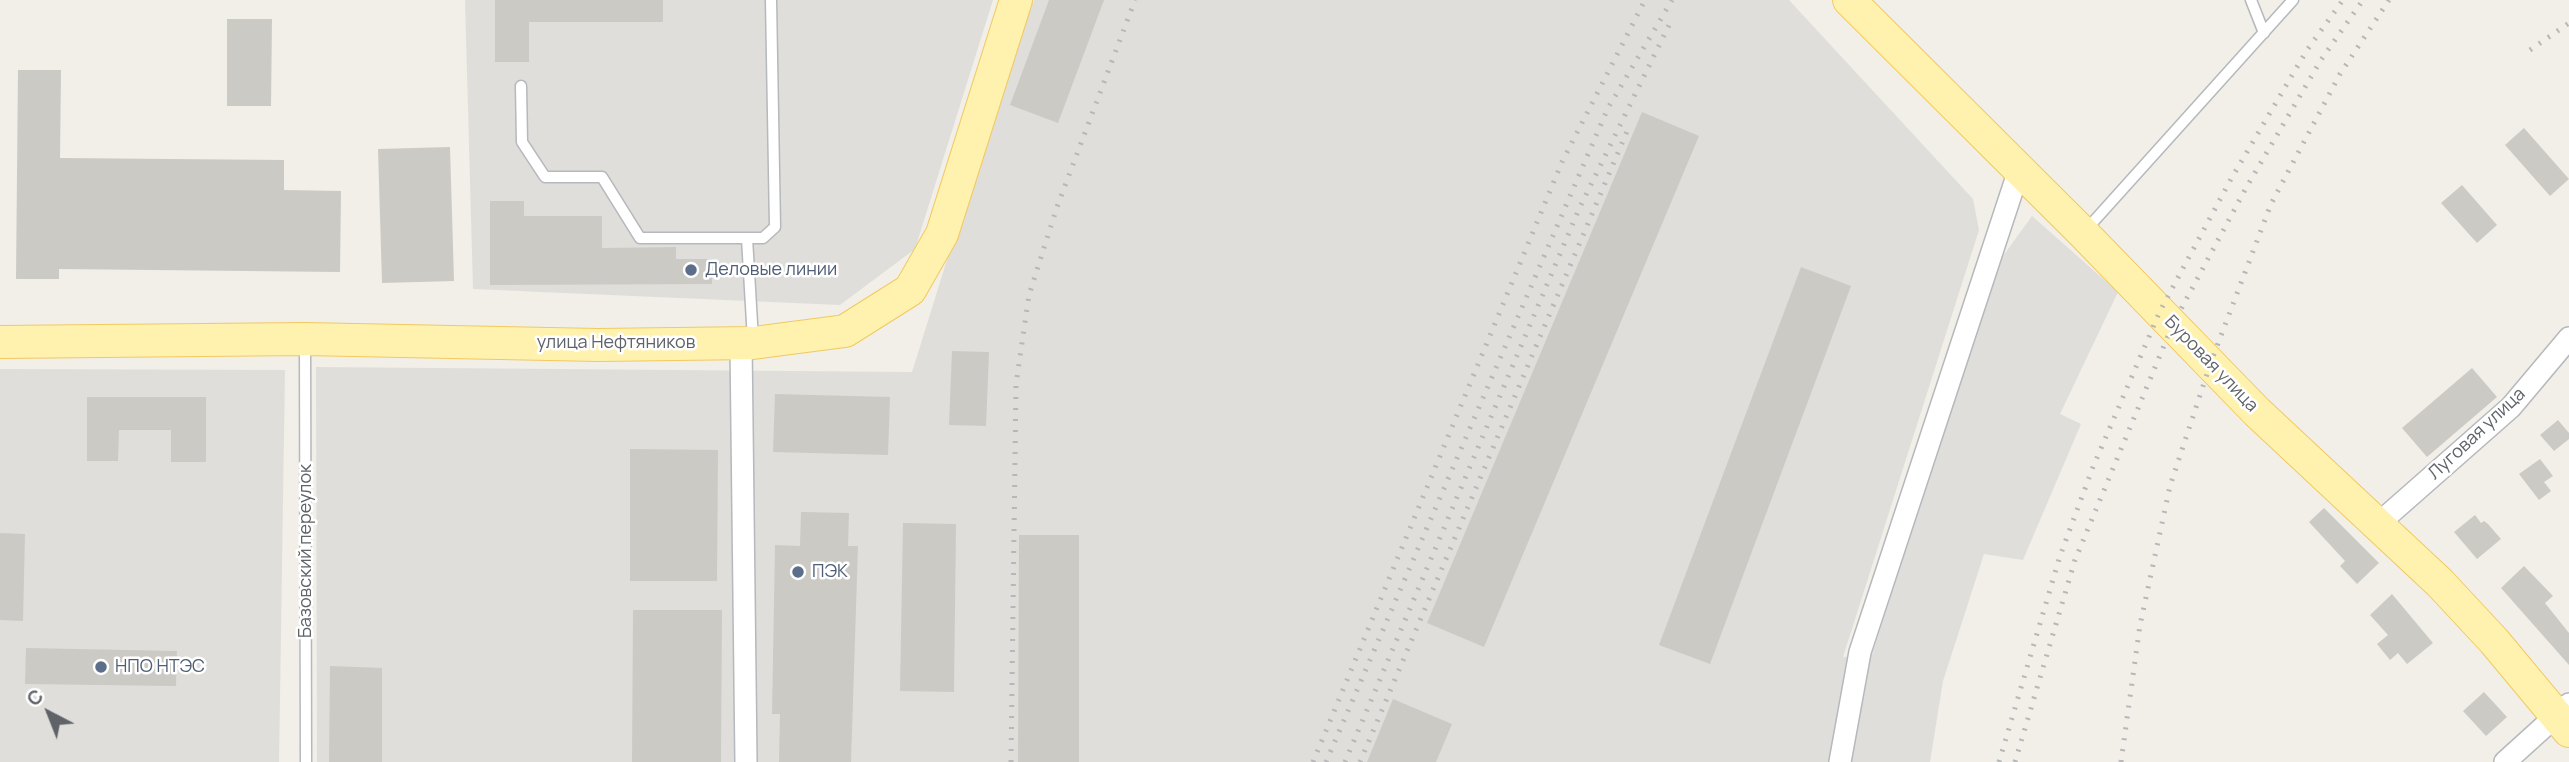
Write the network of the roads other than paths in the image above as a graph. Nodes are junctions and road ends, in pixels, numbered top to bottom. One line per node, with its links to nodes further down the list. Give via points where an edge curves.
1 (771, 0): 10 (lane, via 775,228 763,238)
2 (1016, 0): 14 (main road, улица Нефтяников, via 942,234 910,290 845,331)
3 (1849, 0): 8 (main road, Буровая улица)
4 (2251, 0): 6 (lane)
5 (2293, 0): 6 (lane)
6 (2264, 33): 9 (lane)
7 (521, 86): 10 (lane, via 522,142 545,177 602,177 640,238)
8 (2019, 170): 9 (main road, Буровая улица); 19 (street, via 1860,652)
9 (2083, 233): 15 (main road, Буровая улица, via 2257,412)
10 (747, 238): 14 (lane)
11 (2569, 338): 15 (street, Луговая улица, via 2511,407)
12 (305, 340): 13 (main road, улица Нефтяников); 14 (main road, улица Нефтяников); 17 (lane, Базовский переулок)
13 (0, 342)
14 (747, 343): 18 (street)
15 (2378, 524): 16 (main road, Буровая улица)
16 (2565, 716): 20 (street)
17 (306, 762)
18 (746, 762)
19 (1840, 762)
20 (2505, 762)

